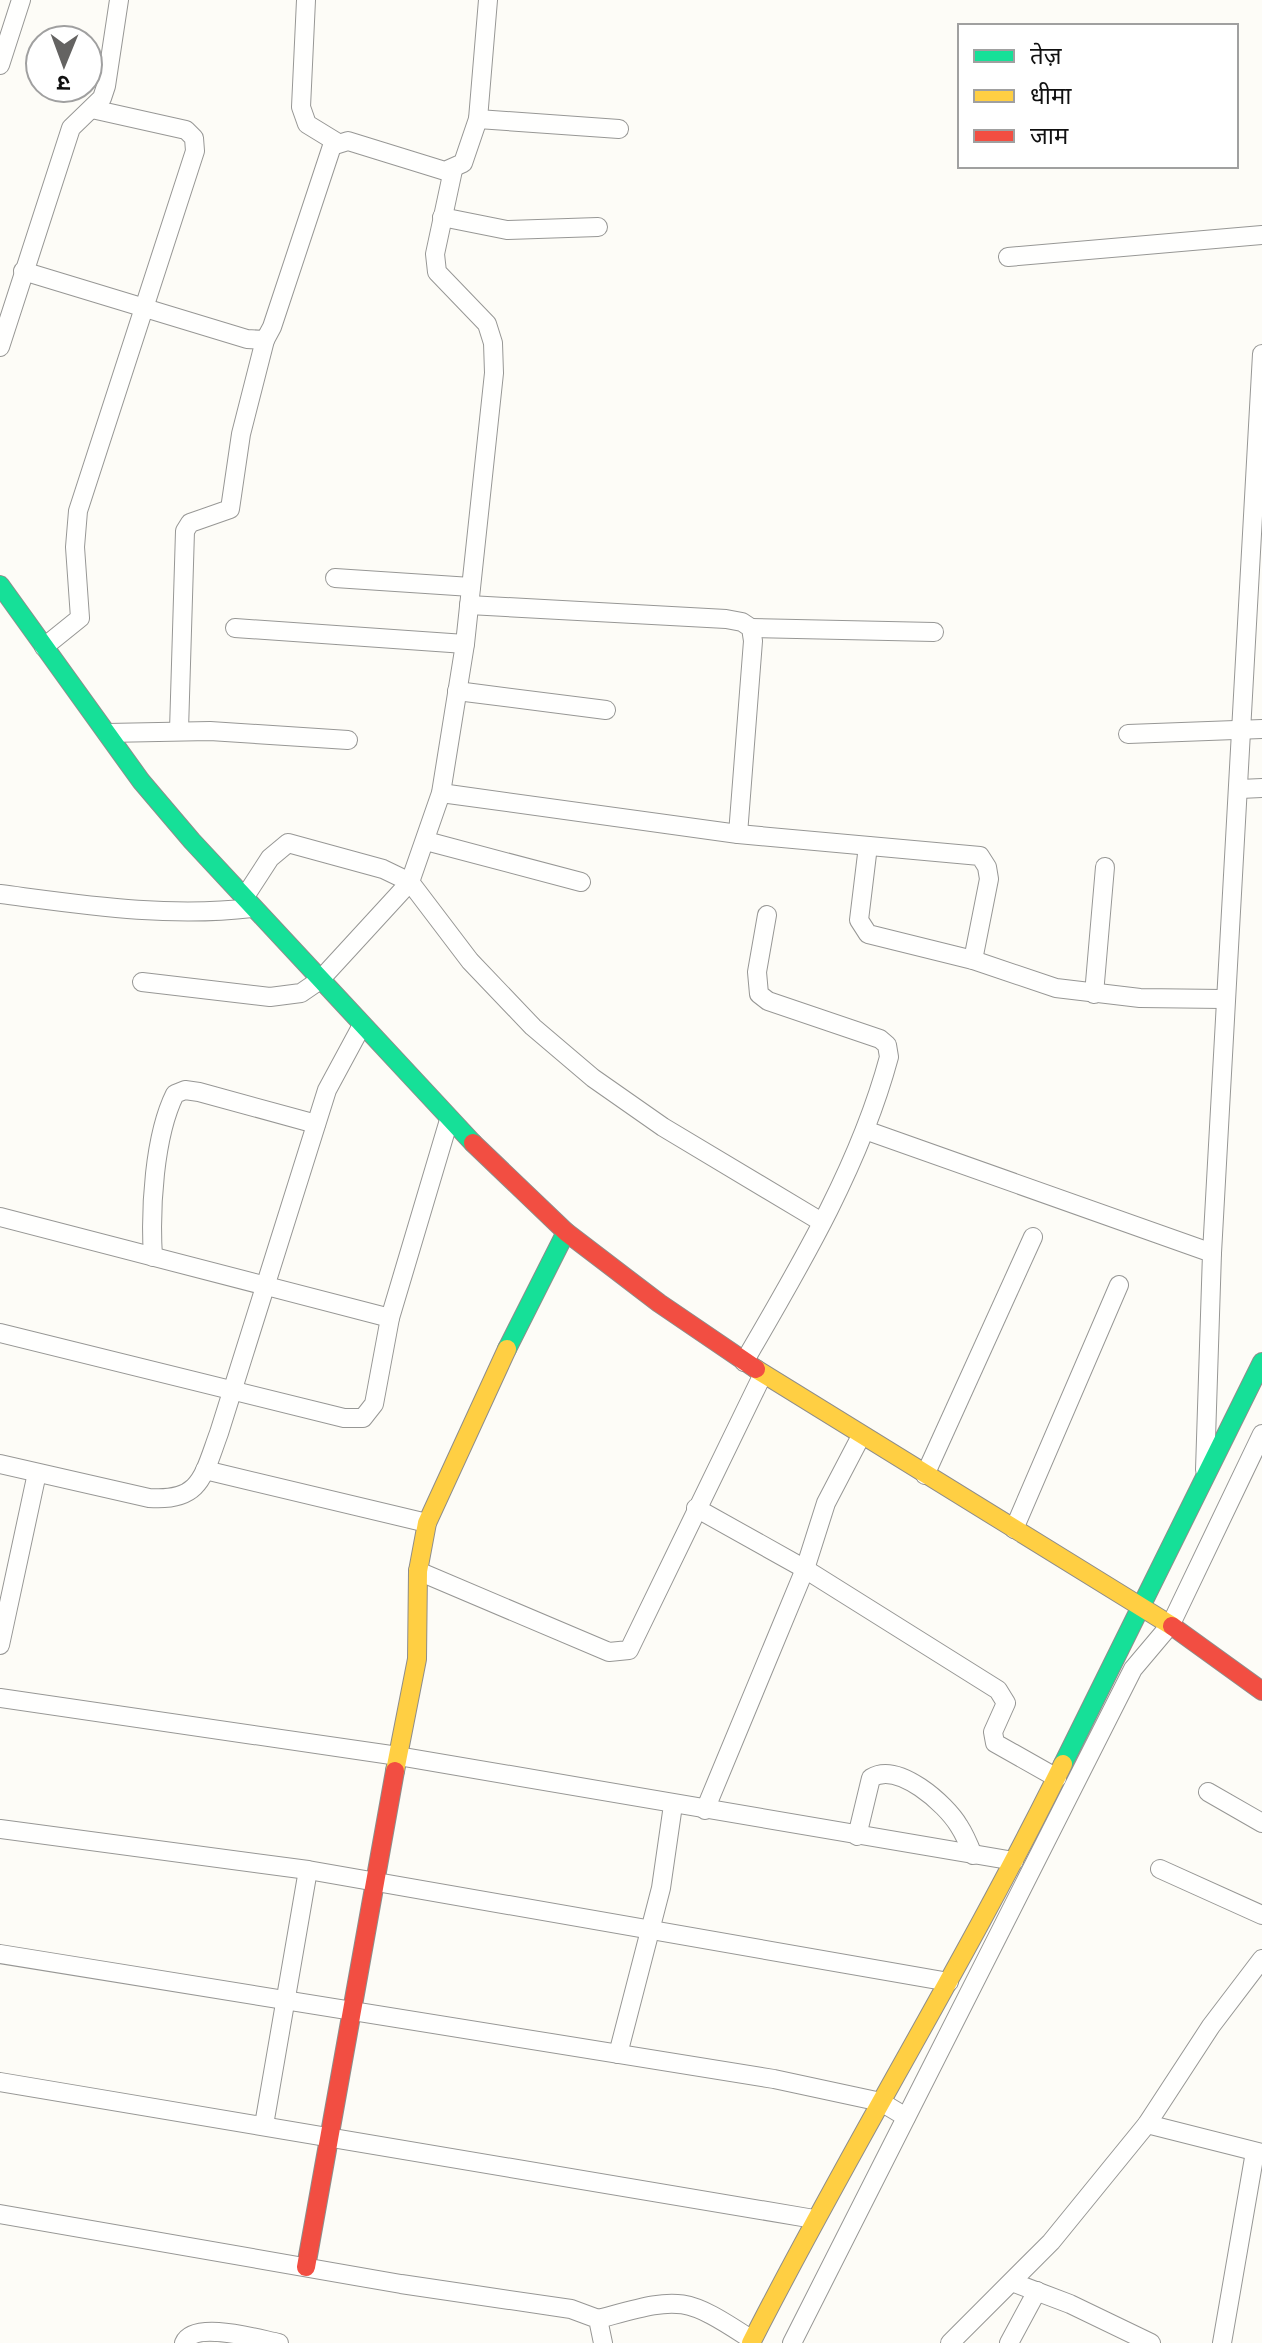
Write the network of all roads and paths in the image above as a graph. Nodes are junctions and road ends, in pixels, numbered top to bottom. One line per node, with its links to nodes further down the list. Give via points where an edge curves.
1 (21, 0): 5 (street)
2 (119, 0): 6 (street, via 106,86)
3 (306, 0): 9 (street, via 301,107 307,124)
4 (488, 0): 7 (street)
5 (0, 65)
6 (92, 109): 15 (street, via 71,128); 16 (street, via 186,130 194,138 192,164)
7 (478, 119): 8 (street); 10 (street, via 463,163)
8 (619, 129)
9 (338, 143): 10 (street, via 360,144 434,169); 17 (street, via 327,154)
10 (453, 170): 11 (street)
11 (442, 217): 12 (street, via 507,230); 24 (street, via 437,272 487,324 493,343)
12 (598, 227)
13 (1262, 235): 14 (street)
14 (1008, 257)
15 (23, 271): 16 (street); 18 (street)
16 (145, 307): 17 (street); 29 (street, via 78,511 80,618)
17 (265, 340): 32 (street, via 241,434 230,509 190,523 185,531)
18 (0, 347)
19 (1262, 354): 20 (street)
20 (1261, 416): 23 (street)
21 (335, 578): 24 (street)
22 (0, 585): 29 (street)
23 (1256, 591): 33 (street)
24 (470, 596): 26 (street, via 726,619); 28 (street)
25 (235, 628): 28 (street)
26 (751, 628): 27 (street); 40 (street)
27 (934, 632)
28 (465, 644): 30 (street)
29 (44, 647): 34 (street)
30 (457, 691): 31 (street); 39 (street)
31 (606, 710)
32 (179, 730): 34 (street); 36 (street)
33 (1253, 730): 35 (street); 38 (street)
34 (107, 733): 47 (street, via 141,781)
35 (1128, 734)
36 (348, 740)
37 (1262, 788): 38 (street)
38 (1240, 789): 53 (street)
39 (441, 793): 40 (street); 41 (street)
40 (738, 834): 42 (street)
41 (426, 841): 44 (street); 45 (street)
42 (868, 846): 49 (street, via 859,912 862,928 868,934); 49 (street, via 980,856 989,879)
43 (1105, 867): 52 (street)
44 (410, 882): 47 (street, via 383,869 288,843 270,858); 50 (street); 59 (street, via 470,961 533,1027 593,1078 663,1127)
45 (581, 882)
46 (0, 894): 47 (street, via 158,913 205,914)
47 (248, 903): 50 (street)
48 (767, 915): 57 (street, via 757,972 759,994 887,1045 889,1057)
49 (973, 960): 52 (street, via 1056,988)
50 (320, 980): 51 (street, via 286,997); 54 (street)
51 (142, 982)
52 (1094, 994): 53 (street)
53 (1223, 999): 62 (street)
54 (361, 1027): 55 (street); 56 (street, via 327,1090)
55 (449, 1120): 60 (street); 66 (street)
56 (316, 1124): 63 (street, via 199,1092 175,1094 153,1201); 64 (street)
57 (865, 1130): 59 (street); 62 (street)
58 (0, 1217): 63 (street)
59 (820, 1221): 68 (street)
60 (566, 1232): 68 (street); 81 (street)
61 (1033, 1237): 79 (street)
62 (1212, 1253): 77 (street)
63 (153, 1257): 64 (street)
64 (266, 1283): 66 (street); 72 (street)
65 (1119, 1285): 82 (street)
66 (390, 1318): 72 (street, via 374,1404 363,1418)
67 (0, 1333): 72 (street)
68 (744, 1362): 70 (street)
69 (1262, 1362): 71 (street)
70 (763, 1374): 74 (street); 80 (street)
71 (1256, 1387): 77 (street)
72 (233, 1391): 76 (street)
73 (1262, 1434): 86 (street)
74 (861, 1436): 79 (street); 83 (street, via 826,1503)
75 (0, 1464): 78 (street)
76 (205, 1470): 78 (street, via 190,1492 175,1500); 81 (street)
77 (1205, 1472): 85 (street)
78 (37, 1473): 87 (street)
79 (925, 1475): 82 (street)
80 (696, 1508): 83 (street); 84 (street, via 635,1643 620,1653)
81 (427, 1523): 84 (street)
82 (1014, 1529): 85 (street)
83 (805, 1569): 91 (street, via 998,1690 1006,1703 993,1732 995,1743); 94 (street)
84 (418, 1571): 90 (street, via 417,1659)
85 (1143, 1605): 86 (street); 91 (street)
86 (1171, 1624): 88 (street); 113 (street, via 1133,1669)
87 (0, 1645)
88 (1262, 1691)
89 (0, 1698): 90 (street)
90 (398, 1756): 93 (street); 102 (street)
91 (1057, 1778): 99 (street)
92 (1208, 1792): 95 (street)
93 (673, 1805): 94 (street); 104 (street)
94 (705, 1810): 97 (street)
95 (1262, 1823)
96 (0, 1829): 101 (street)
97 (857, 1836): 98 (street); 98 (street, via 871,1778 888,1773 927,1791 944,1807)
98 (973, 1855): 99 (street)
99 (1014, 1861): 107 (street)
100 (1160, 1869): 103 (street)
101 (308, 1870): 102 (street); 108 (street)
102 (377, 1882): 104 (street); 109 (street)
103 (1262, 1915)
104 (652, 1930): 107 (street); 110 (street)
105 (0, 1954): 108 (street)
106 (1262, 1959): 114 (street)
107 (949, 1982): 112 (street)
108 (285, 1997): 109 (street); 115 (street)
109 (353, 2010): 110 (street); 116 (street)
110 (618, 2054): 112 (street)
111 (0, 2082): 115 (street)
112 (881, 2102): 113 (street); 119 (street)
113 (906, 2117): 128 (street)
114 (1147, 2124): 117 (street); 121 (street)
115 (264, 2125): 116 (street)
116 (330, 2137): 119 (street); 120 (street)
117 (1258, 2152): 132 (street)
118 (0, 2214): 120 (street)
119 (814, 2219): 124 (street)
120 (306, 2267): 123 (street, via 571,2309)
121 (1012, 2282): 122 (street); 129 (street)
122 (1037, 2291): 130 (street); 131 (street)
123 (598, 2319): 124 (street, via 660,2302 680,2303 699,2307); 127 (street)
124 (752, 2342)
125 (184, 2343): 126 (street, via 197,2332)
126 (279, 2343)
127 (603, 2343)
128 (792, 2343)
129 (950, 2343)
130 (1009, 2343)
131 (1151, 2343)
132 (1222, 2343)

